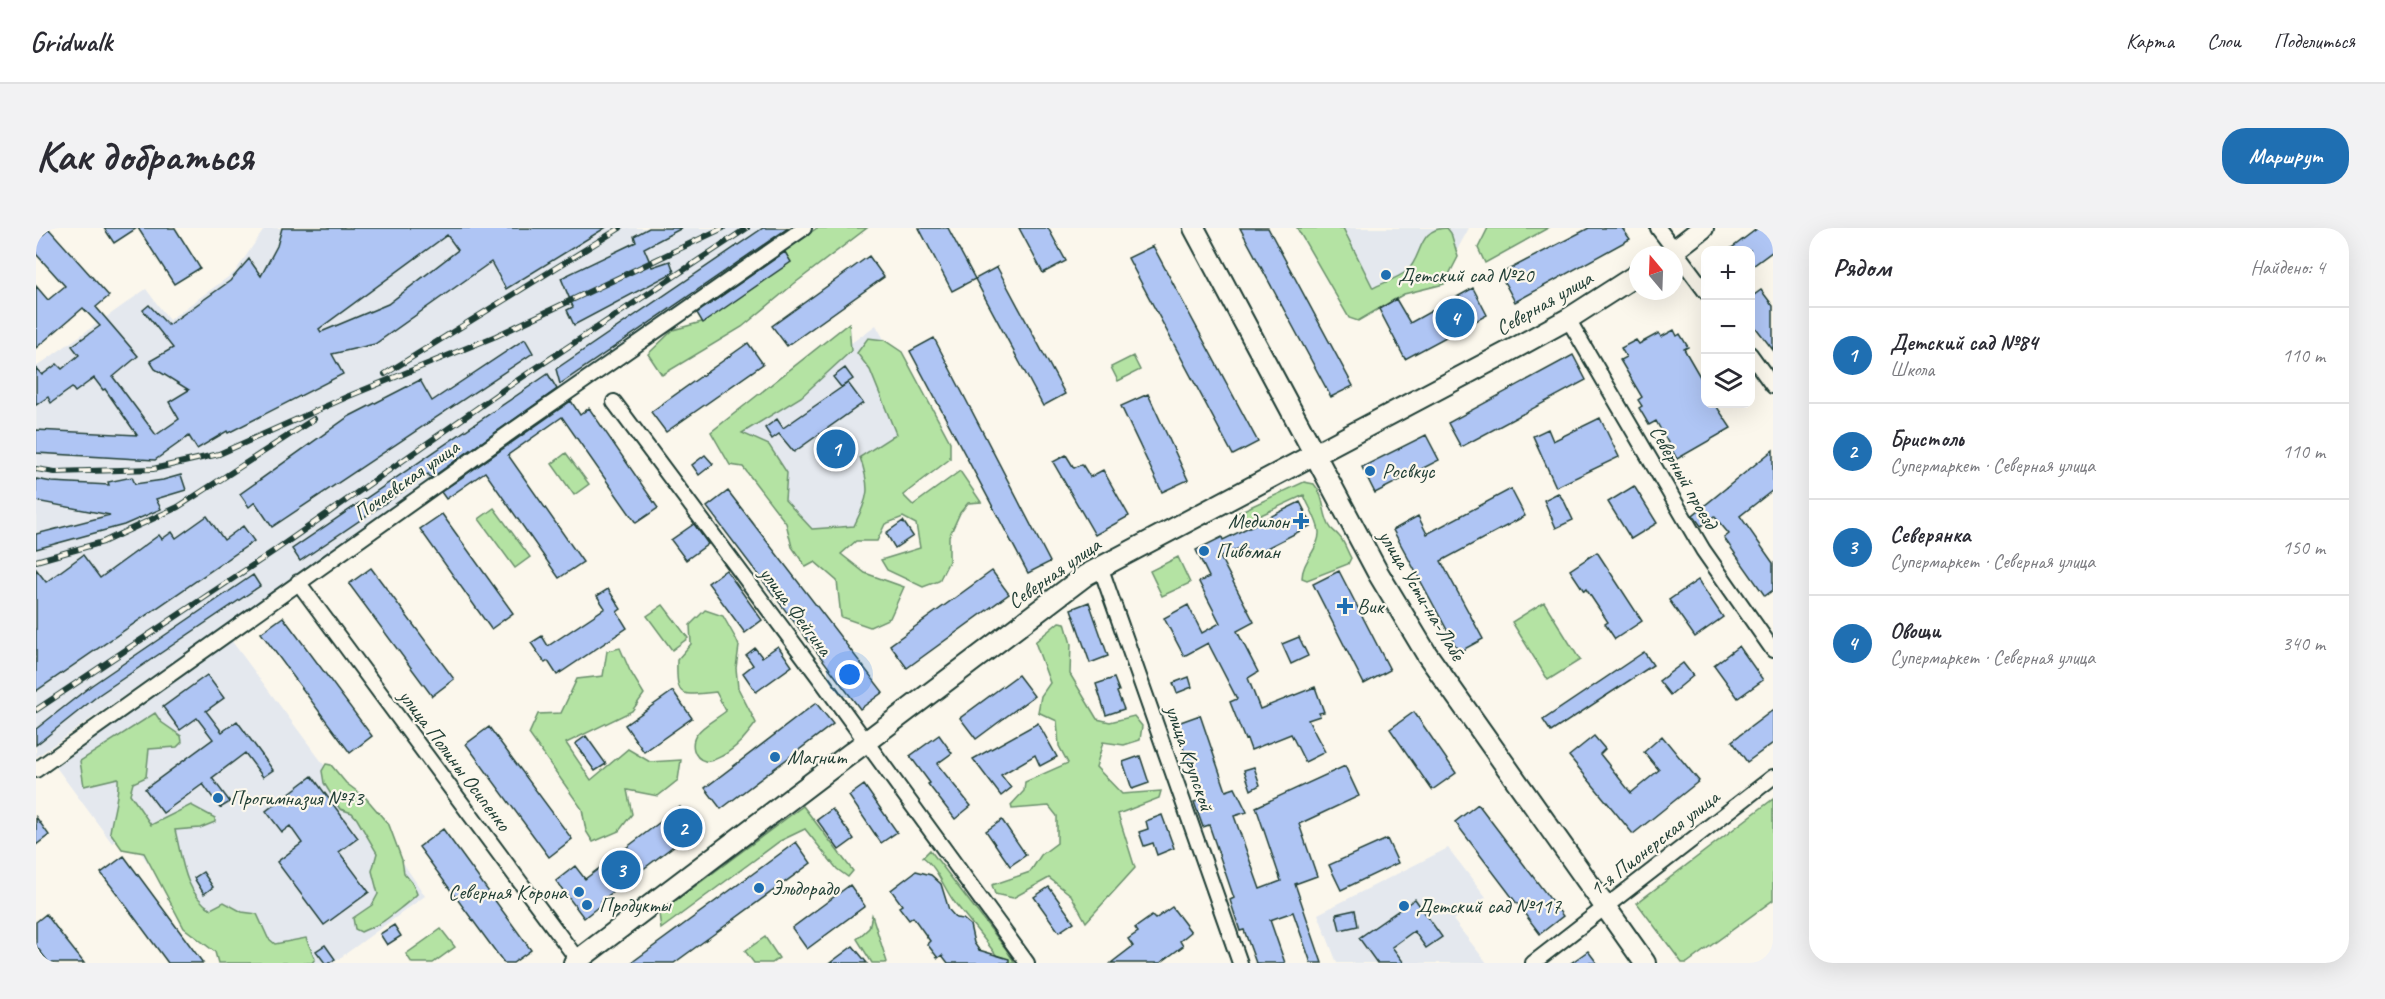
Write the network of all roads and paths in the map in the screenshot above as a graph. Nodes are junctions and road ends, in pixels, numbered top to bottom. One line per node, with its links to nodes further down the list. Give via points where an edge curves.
1 (804, 228): 16 (street, Почаевская улица)
2 (1194, 228): 14 (street, улица Усти-на-Лабе)
3 (1658, 228): 5 (street)
4 (1703, 228): 6 (street)
5 (1668, 246)
6 (1681, 246)
7 (1683, 266): 9 (street)
8 (1629, 280): 10 (street, Северная улица)
9 (1701, 286)
10 (1568, 319): 14 (street, Северная улица); 17 (street, Северный проезд, via 1703,550)
11 (1755, 361): 12 (street)
12 (1773, 386)
13 (614, 402): 18 (street, улица Фейгина)
14 (1316, 455): 15 (street, Северная улица); 21 (street, улица Усти-на-Лабе, via 1378,573 1426,653)
15 (1100, 566): 18 (street, Северная улица); 24 (street, улица Крупской)
16 (298, 582): 19 (street, Почаевская улица); 22 (street, улица Полины Осипенко)
17 (1773, 650)
18 (866, 743): 22 (street, Северная улица); 23 (street, улица Фейгина)
19 (36, 770)
20 (1773, 777): 21 (street, 1-я Пионерская улица)
21 (1606, 907): 25 (street, 1-я Пионерская улица); 26 (street, улица Усти-на-Лабе)
22 (577, 962)
23 (1027, 963)
24 (1240, 963)
25 (1533, 963)
26 (1645, 963)

